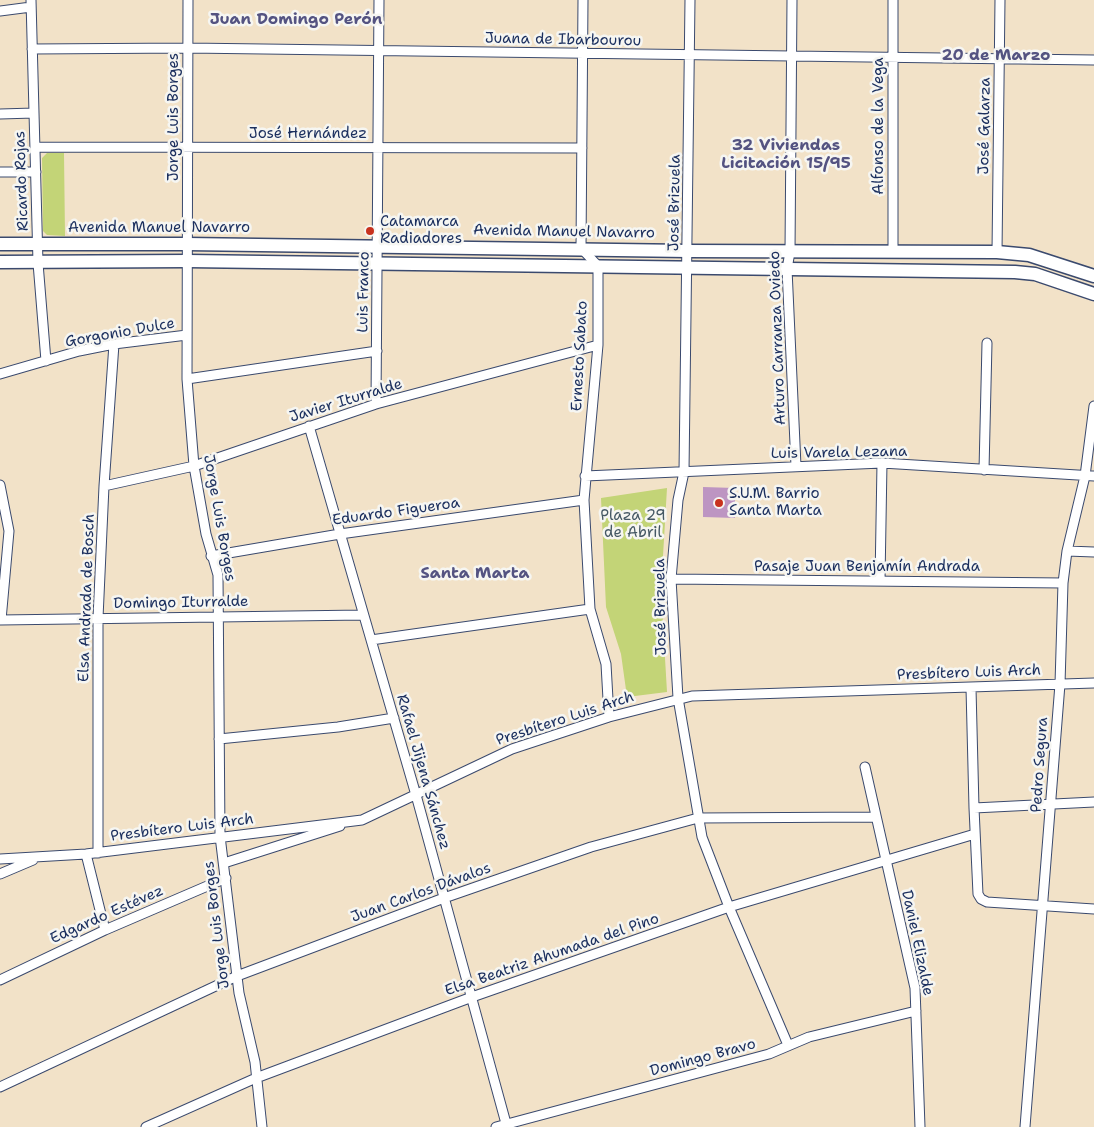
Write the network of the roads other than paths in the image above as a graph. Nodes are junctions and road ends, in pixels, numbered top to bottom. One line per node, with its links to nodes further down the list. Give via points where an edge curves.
1 (188, 0): 10 (street, Jorge Luis Borges)
2 (379, 0): 12 (street, Luis Franco)
3 (583, 0): 13 (street)
4 (690, 0): 14 (street, José Brizuela)
5 (792, 0): 15 (street, Arturo Carranza Oviedo)
6 (893, 0): 16 (street, Alfonso de la Vega)
7 (1000, 0): 17 (street, José Galarza)
8 (31, 4): 9 (street); 11 (street, Ricardo Rojas)
9 (0, 11)
10 (188, 48): 11 (street, Juana de Ibarbourou); 12 (street, Juana de Ibarbourou); 22 (street, Jorge Luis Borges)
11 (32, 49): 19 (street, Ricardo Rojas)
12 (379, 51): 13 (street, Juana de Ibarbourou); 23 (street, Luis Franco)
13 (583, 54): 14 (street, Juana de Ibarbourou); 24 (street)
14 (690, 56): 15 (street, Juana de Ibarbourou); 32 (street, José Brizuela)
15 (791, 57): 16 (street, Juana de Ibarbourou); 33 (street, Arturo Carranza Oviedo)
16 (893, 59): 17 (street, Juana de Ibarbourou); 34 (street, Alfonso de la Vega)
17 (999, 60): 18 (street, Juana de Ibarbourou); 35 (street, José Galarza)
18 (1094, 60)
19 (34, 113): 20 (street); 21 (street, Ricardo Rojas)
20 (0, 114)
21 (35, 147): 22 (street, José Hernández); 26 (street, Ricardo Rojas)
22 (187, 147): 23 (street, José Hernández); 29 (street, Jorge Luis Borges)
23 (379, 148): 24 (street, José Hernández); 30 (street, Luis Franco)
24 (582, 148): 31 (street)
25 (0, 172): 26 (street)
26 (36, 172): 28 (street, Ricardo Rojas)
27 (0, 244): 28 (main road, Avenida Manuel Navarro)
28 (38, 244): 29 (main road, Avenida Manuel Navarro); 38 (street, Ricardo Rojas)
29 (186, 244): 30 (main road, Avenida Manuel Navarro); 36 (street, Jorge Luis Borges)
30 (378, 246): 31 (main road, Avenida Manuel Navarro); 39 (street, Luis Franco)
31 (581, 248): 32 (main road, Avenida Manuel Navarro); 40 (street)
32 (688, 251): 33 (main road, Avenida Manuel Navarro); 41 (street, José Brizuela)
33 (790, 252): 34 (main road, Avenida Manuel Navarro); 42 (street, Arturo Carranza Oviedo)
34 (893, 252): 35 (main road, Avenida Manuel Navarro)
35 (997, 252): 43 (main road, Avenida Manuel Navarro, via 1029,255)
36 (188, 261): 38 (main road); 39 (main road); 45 (street, Jorge Luis Borges)
37 (0, 262): 38 (main road)
38 (38, 263): 50 (street, Ricardo Rojas)
39 (378, 265): 40 (main road); 49 (street, Luis Franco)
40 (598, 266): 41 (main road); 48 (street, Ernesto Sabato)
41 (687, 268): 42 (main road); 60 (street, José Brizuela)
42 (787, 269): 44 (main road, via 1015,272 1035,274); 58 (street, Arturo Carranza Oviedo)
43 (1094, 276)
44 (1094, 294)
45 (187, 335): 47 (street, Gorgonio Dulce); 52 (street, Jorge Luis Borges)
46 (987, 343): 59 (street)
47 (114, 344): 50 (street, Gorgonio Dulce); 64 (street, Elsa Andrada de Bosch)
48 (598, 345): 53 (street, Javier Iturralde); 61 (street, Ernesto Sabato)
49 (377, 351): 52 (street); 53 (street, Luis Franco)
50 (46, 360): 51 (street, Gorgonio Dulce)
51 (0, 374)
52 (187, 379): 57 (street, Jorge Luis Borges)
53 (376, 404): 55 (street, Javier Iturralde)
54 (1094, 406): 62 (street, Pedro Segura)
55 (309, 426): 57 (street, Javier Iturralde); 66 (street, Rafael Jijena Sánchez)
56 (882, 463): 58 (street, Luis Varela Lezana); 59 (street, Luis Varela Lezana); 71 (street)
57 (194, 466): 64 (street, Javier Iturralde); 69 (street, Jorge Luis Borges)
58 (796, 466): 60 (street, Luis Varela Lezana)
59 (984, 470): 62 (street, Luis Varela Lezana)
60 (684, 472): 61 (street, Luis Varela Lezana); 70 (street, José Brizuela, via 678,500)
61 (585, 476): 65 (street, Ernesto Sabato)
62 (1089, 476): 67 (street, Pedro Segura)
63 (0, 485): 77 (street, via 9,530)
64 (104, 486): 76 (street, Elsa Andrada de Bosch)
65 (584, 500): 66 (street, Eduardo Figueroa); 73 (street, Ernesto Sabato)
66 (340, 534): 69 (street, Eduardo Figueroa); 75 (street, Rafael Jijena Sánchez)
67 (1068, 551): 68 (street); 72 (street, Pedro Segura)
68 (1094, 552)
69 (212, 556): 74 (street, Jorge Luis Borges, via 218,575)
70 (671, 579): 71 (street, Pasaje Juan Benjamín Andrada); 82 (street, José Brizuela)
71 (880, 581): 72 (street, Pasaje Juan Benjamín Andrada)
72 (1063, 582): 80 (street, Pedro Segura)
73 (590, 609): 78 (street); 83 (street, Ernesto Sabato, via 606,664)
74 (218, 615): 75 (street, Domingo Iturralde); 76 (street, Domingo Iturralde); 85 (street, Jorge Luis Borges)
75 (363, 615): 78 (street, Rafael Jijena Sánchez)
76 (98, 618): 77 (street, Domingo Iturralde); 96 (street, Elsa Andrada de Bosch)
77 (0, 620)
78 (371, 640): 84 (street, Rafael Jijena Sánchez)
79 (1094, 683): 80 (street, Presbítero Luis Arch)
80 (1060, 684): 81 (street, Presbítero Luis Arch); 89 (street, Pedro Segura)
81 (971, 688): 82 (street, Presbítero Luis Arch); 90 (street)
82 (678, 698): 83 (street, Presbítero Luis Arch); 92 (street, José Brizuela)
83 (609, 717): 87 (street, Presbítero Luis Arch, via 512,749)
84 (394, 718): 85 (street); 87 (street, Rafael Jijena Sánchez)
85 (219, 739): 95 (street, Jorge Luis Borges)
86 (865, 766): 91 (street, Daniel Elizalde)
87 (416, 795): 93 (street, Presbítero Luis Arch); 104 (street, Rafael Jijena Sánchez)
88 (1094, 802): 89 (street)
89 (1051, 804): 90 (street); 105 (street, Pedro Segura)
90 (974, 808): 94 (street)
91 (875, 817): 92 (street, Juan Carlos Dávalos); 100 (street, Daniel Elizalde)
92 (698, 818): 104 (street, Juan Carlos Dávalos, via 591,846); 106 (street, José Brizuela)
93 (362, 820): 95 (street, Presbítero Luis Arch); 101 (street)
94 (975, 834): 100 (street, Elsa Beatriz Ahumada del Pino); 105 (street, via 978,894 981,899)
95 (220, 836): 96 (street, Presbítero Luis Arch); 101 (street, Jorge Luis Borges)
96 (98, 852): 97 (street, Presbítero Luis Arch)
97 (86, 854): 98 (street, Presbítero Luis Arch); 108 (street)
98 (38, 858): 99 (street, Presbítero Luis Arch); 102 (street)
99 (0, 859)
100 (885, 860): 106 (street, Elsa Beatriz Ahumada del Pino); 112 (street, Daniel Elizalde, via 915,988)
101 (224, 863): 103 (street, Jorge Luis Borges)
102 (0, 874)
103 (226, 878): 108 (street, Edgardo Estévez); 109 (street, Jorge Luis Borges)
104 (444, 898): 109 (street, Juan Carlos Dávalos); 111 (street, Rafael Jijena Sánchez)
105 (1044, 905): 107 (street); 121 (street, Pedro Segura)
106 (729, 907): 111 (street, Elsa Beatriz Ahumada del Pino); 113 (street, José Brizuela)
107 (1094, 909)
108 (105, 930): 110 (street, Edgardo Estévez)
109 (237, 976): 114 (street, Jorge Luis Borges); 115 (street, Juan Carlos Dávalos)
110 (0, 980)
111 (472, 997): 114 (street, Elsa Beatriz Ahumada del Pino); 116 (street, Rafael Jijena Sánchez)
112 (916, 1011): 113 (street, Domingo Bravo, via 808,1037); 120 (street, Daniel Elizalde)
113 (788, 1046): 116 (street, Domingo Bravo, via 769,1054)
114 (256, 1078): 117 (street, Elsa Beatriz Ahumada del Pino); 118 (street, Jorge Luis Borges)
115 (0, 1088)
116 (506, 1126): 119 (street, Domingo Bravo)
117 (146, 1127)
118 (262, 1127)
119 (496, 1127)
120 (920, 1127)
121 (1025, 1127)

